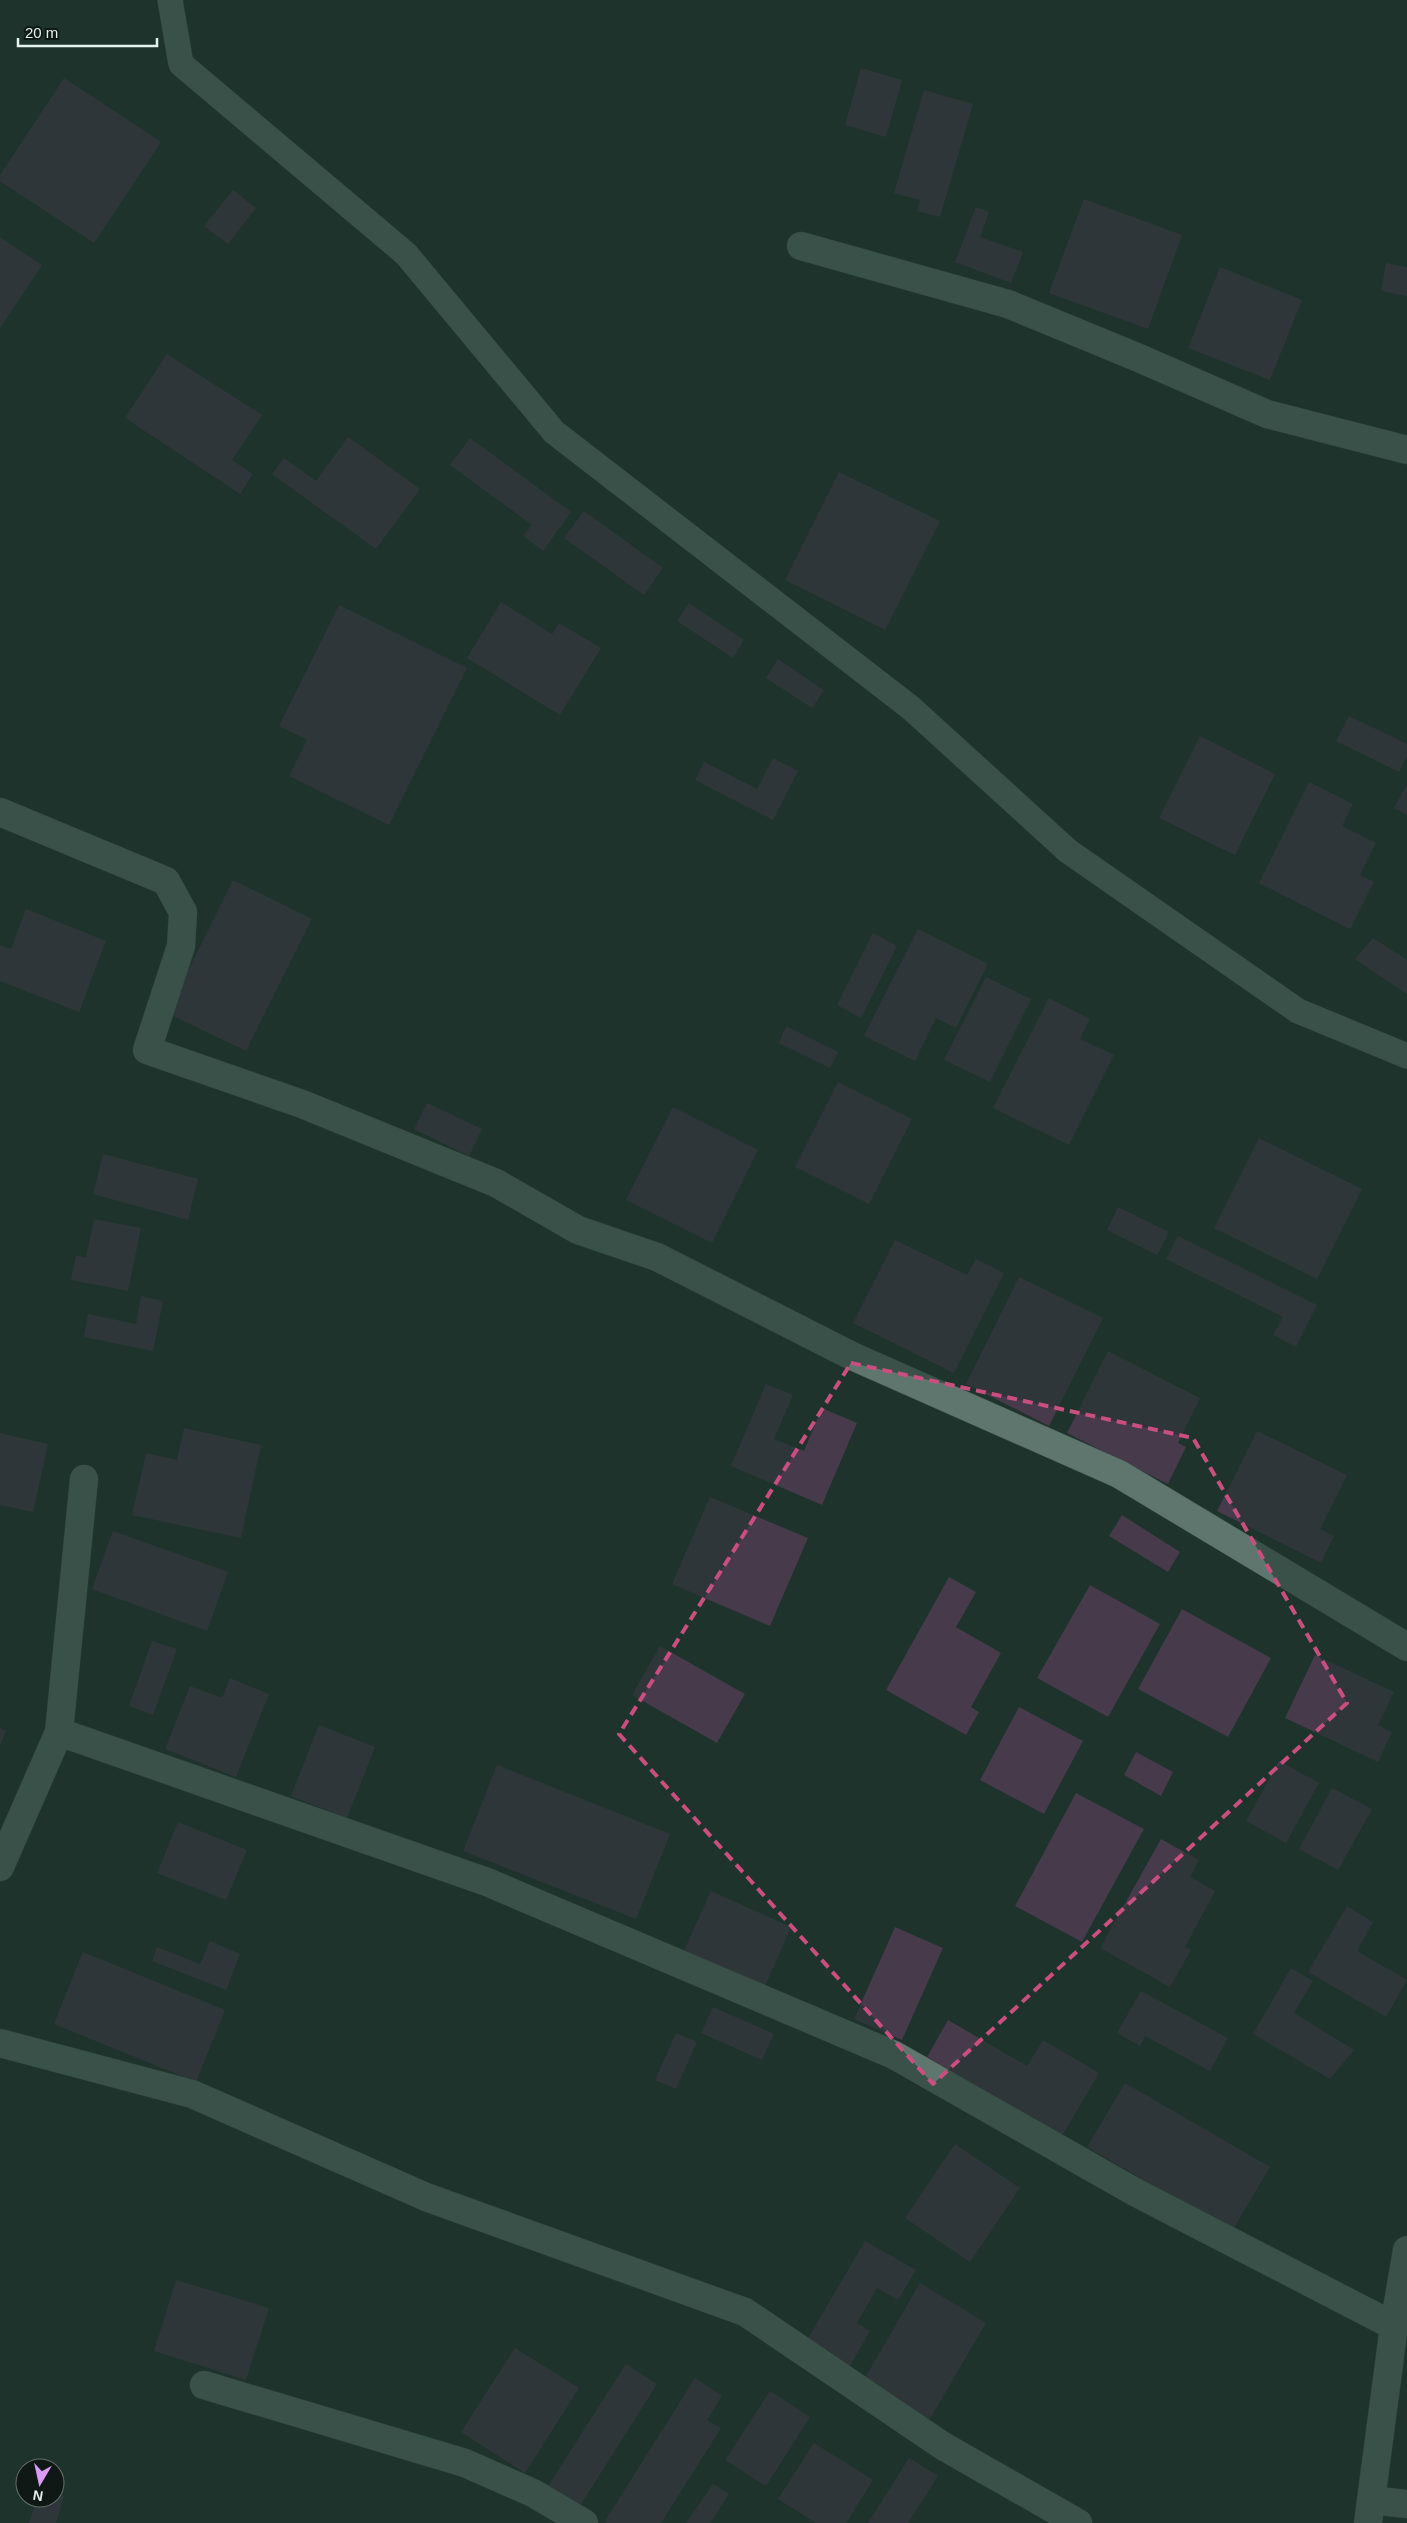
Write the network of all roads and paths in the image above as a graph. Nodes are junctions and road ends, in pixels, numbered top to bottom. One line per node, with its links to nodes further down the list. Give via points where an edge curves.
1 (170, 0): 5 (lane, via 181,64 406,254 554,432 911,708 1068,851 1298,1011)
2 (801, 246): 3 (street, via 1008,304 1267,414)
3 (1407, 450)
4 (0, 812): 7 (street, via 166,881 183,912 181,946 147,1050 302,1104 496,1183 578,1230 657,1256 852,1356 1119,1474)
5 (1407, 1056)
6 (84, 1479): 8 (street)
7 (1407, 1647)
8 (59, 1732): 9 (street); 12 (street, via 487,1882 894,2055 1133,2191)
9 (0, 1867)
10 (0, 2043): 17 (street, via 192,2094 426,2198 745,2312 943,2446)
11 (1407, 2253): 12 (street)
12 (1394, 2326): 15 (street)
13 (204, 2385): 16 (street, via 465,2463 533,2493)
14 (1407, 2504): 15 (street)
15 (1370, 2511)
16 (584, 2523)
17 (1078, 2523)

